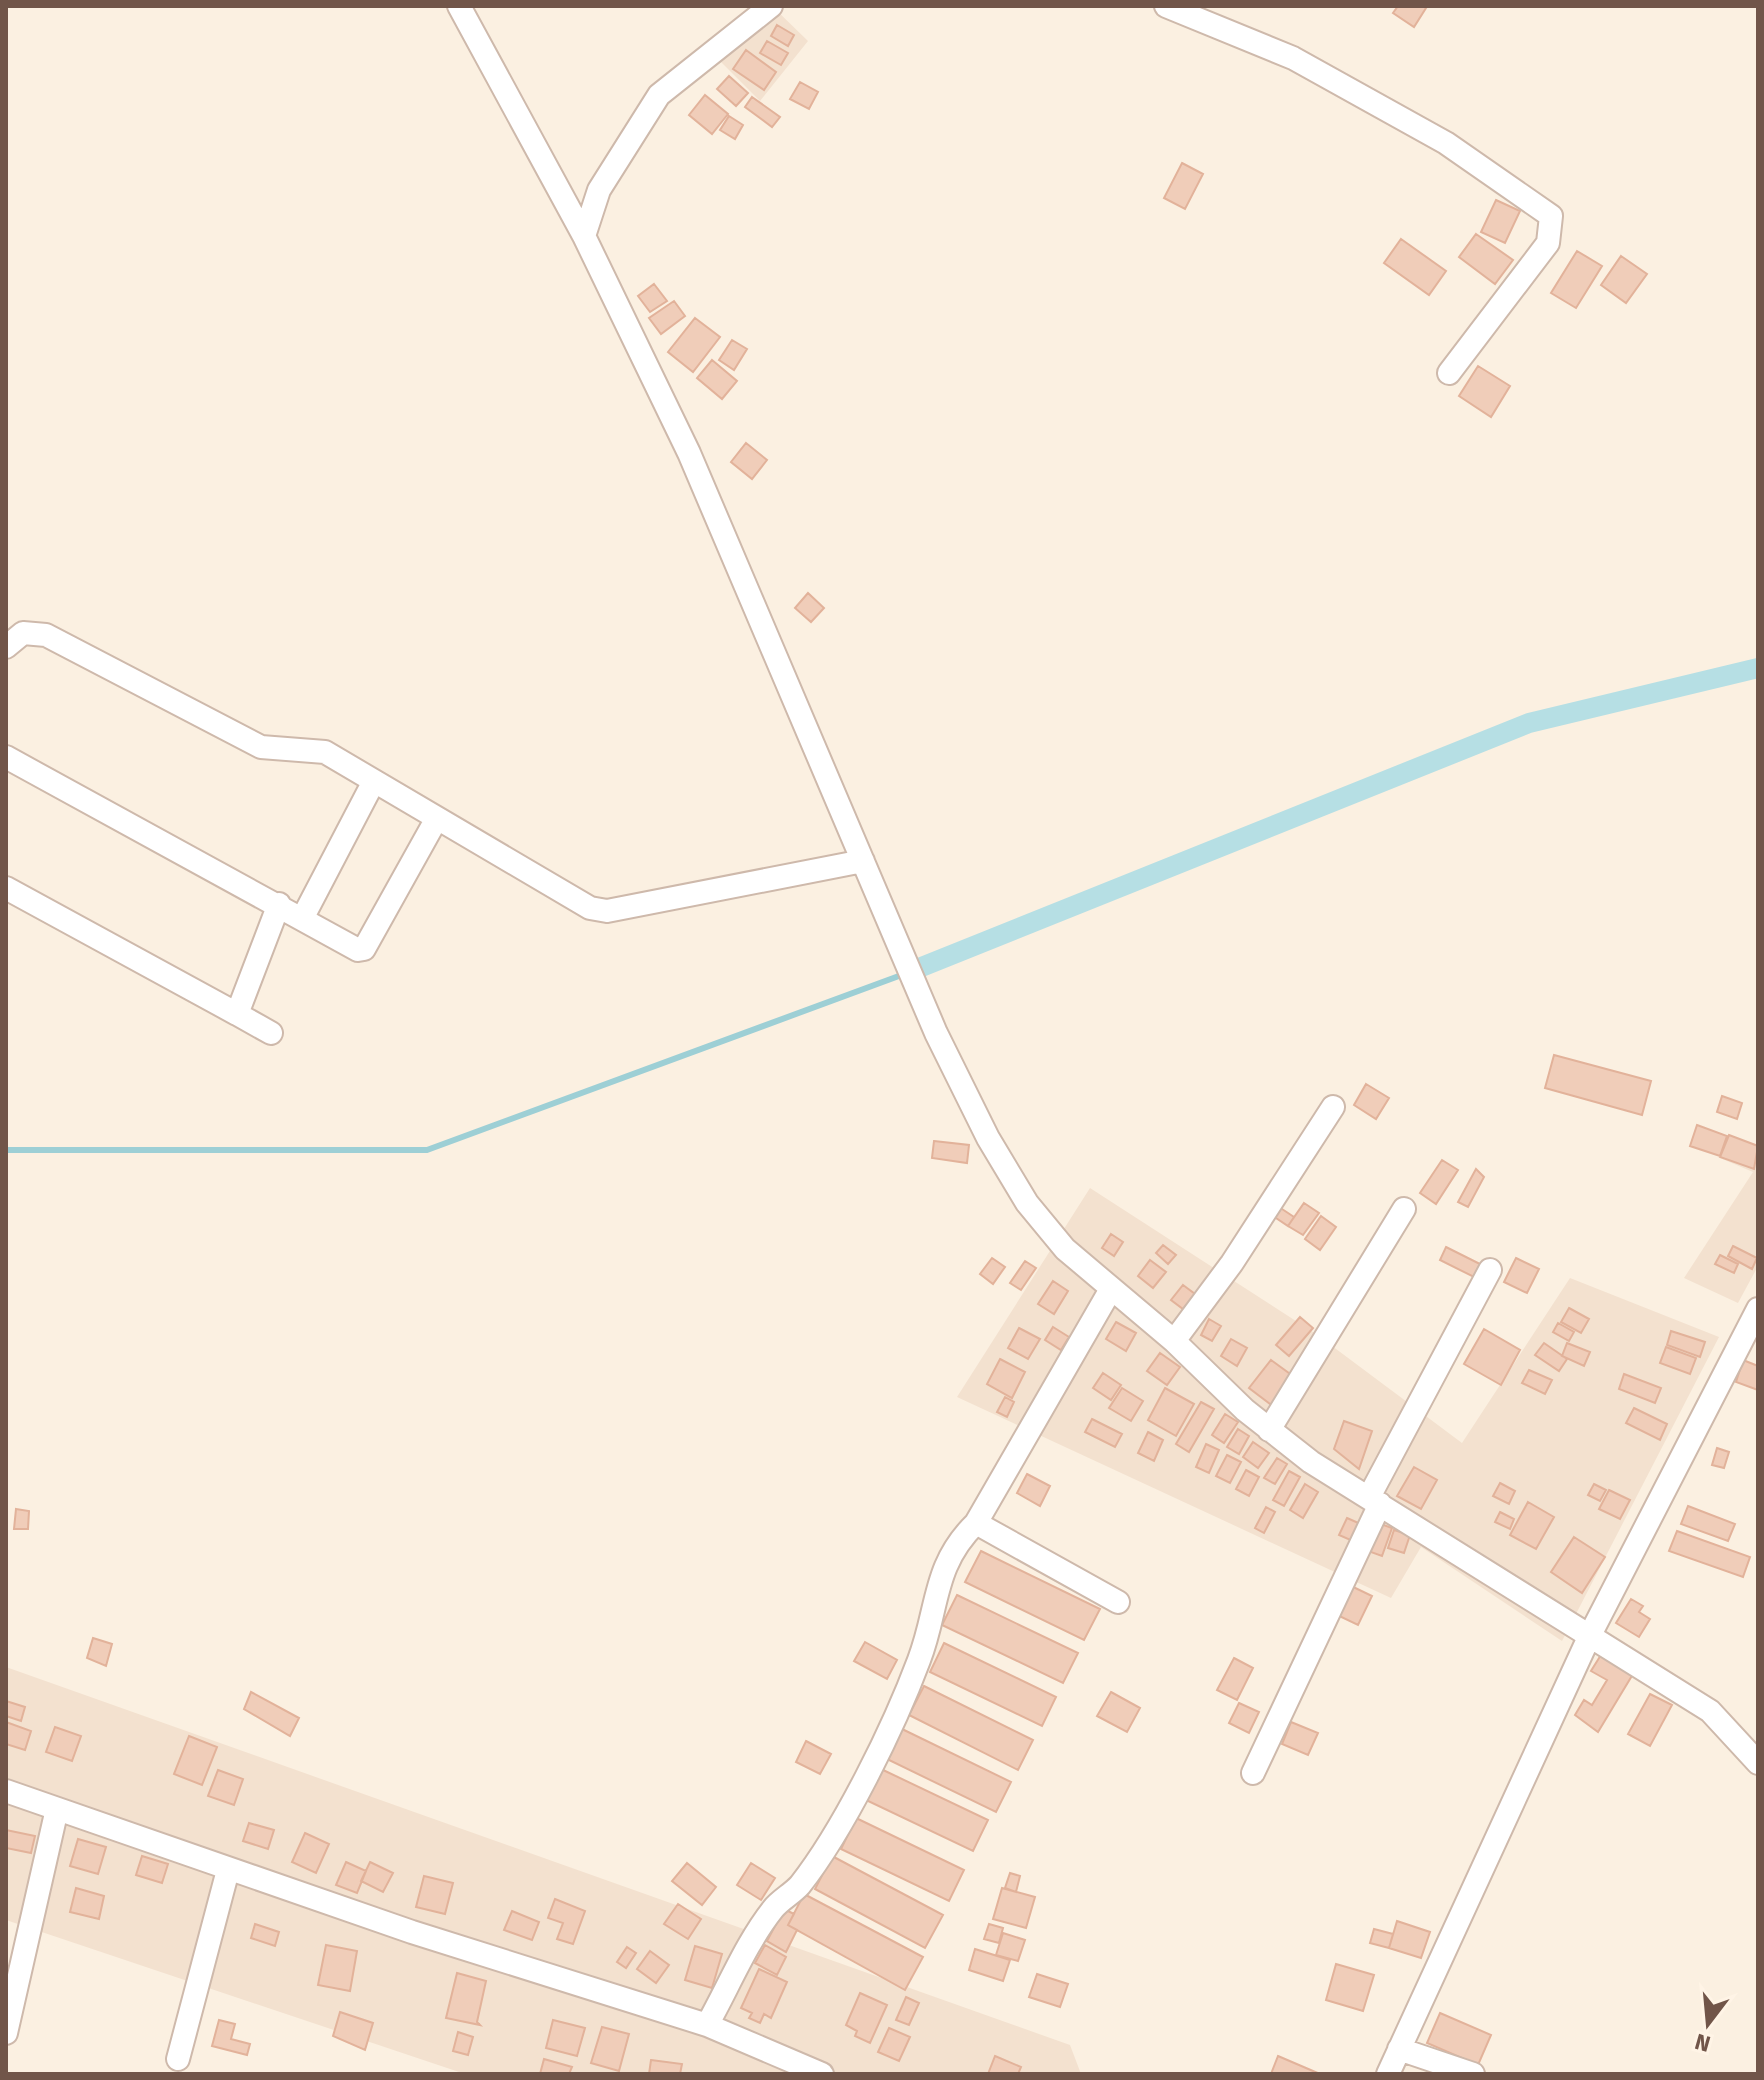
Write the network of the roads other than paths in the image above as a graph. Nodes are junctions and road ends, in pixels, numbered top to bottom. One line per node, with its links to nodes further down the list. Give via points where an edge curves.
1 (459, 6): 4 (street)
2 (771, 6): 4 (street, via 659,95 599,190)
3 (1166, 6): 5 (street, via 1293,58 1446,143 1551,216 1548,243)
4 (584, 236): 10 (street, via 689,453)
5 (1449, 373)
6 (6, 647): 8 (street, via 23,633 46,635 261,747 325,752)
7 (6, 757): 12 (street)
8 (374, 781): 9 (street); 13 (street)
9 (437, 818): 10 (street, via 590,908 607,911); 13 (street, via 364,949 351,947)
10 (863, 861): 19 (street, via 936,1033 988,1138 1027,1203 1065,1249)
11 (6, 888): 14 (street)
12 (279, 904): 13 (street); 14 (street)
13 (303, 917)
14 (237, 1014): 15 (street)
15 (271, 1033)
16 (1333, 1107): 21 (street, via 1232,1263)
17 (1404, 1209): 22 (street)
18 (1490, 1270): 23 (street)
19 (1111, 1289): 21 (street); 24 (street)
20 (1758, 1309): 26 (street)
21 (1174, 1341): 22 (street)
22 (1269, 1430): 23 (street)
23 (1375, 1500): 26 (street); 28 (street)
24 (976, 1523): 25 (street); 32 (street, via 943,1567 921,1656 839,1824 798,1887 773,1908)
25 (1118, 1602)
26 (1590, 1635): 27 (street, via 1710,1711); 34 (street)
27 (1758, 1763)
28 (1253, 1773)
29 (6, 1791): 30 (street)
30 (57, 1809): 31 (street); 33 (street)
31 (228, 1870): 32 (street); 35 (street)
32 (707, 2025): 36 (street)
33 (6, 2033)
34 (1399, 2049): 37 (street); 38 (street)
35 (178, 2059)
36 (822, 2074)
37 (1388, 2074)
38 (1473, 2074)

